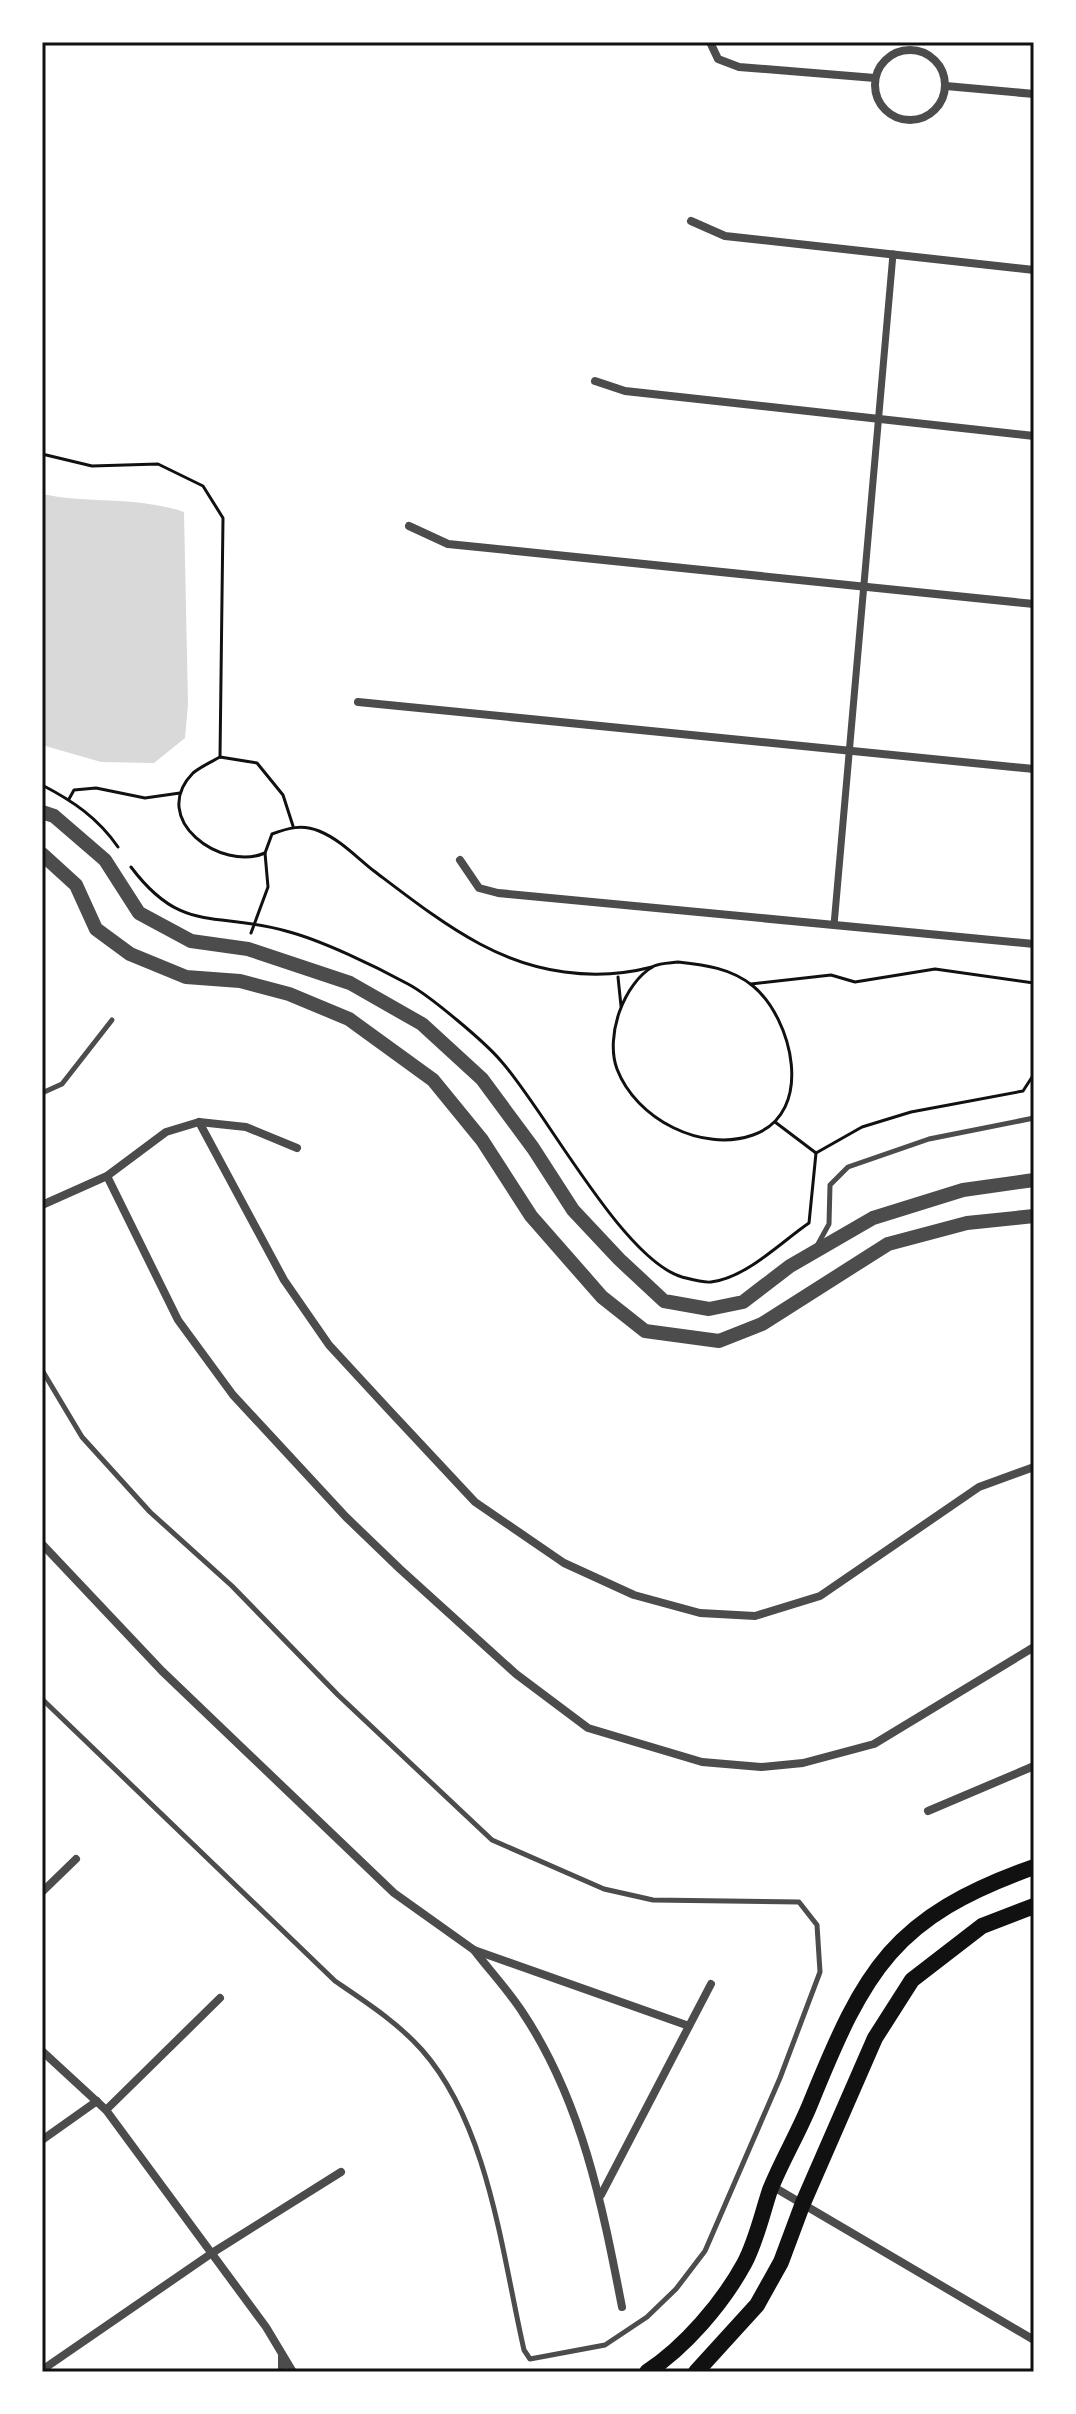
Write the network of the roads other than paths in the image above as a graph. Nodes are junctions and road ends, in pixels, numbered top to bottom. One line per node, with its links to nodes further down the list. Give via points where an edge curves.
1 (710, 42): 6 (street, via 718,59 739,67)
2 (898, 42): 4 (street)
3 (932, 42): 5 (street)
4 (897, 52): 5 (street); 6 (street, via 886,58)
5 (930, 55): 7 (street)
6 (875, 78): 7 (street, via 885,111 906,120 929,115)
7 (946, 86): 8 (street)
8 (1034, 94)
9 (691, 221): 10 (street, via 725,236)
10 (893, 254): 11 (street); 13 (street)
11 (1034, 270)
12 (595, 381): 13 (street, via 625,391)
13 (879, 419): 14 (street); 16 (street)
14 (1034, 436)
15 (409, 526): 16 (street, via 448,544)
16 (864, 587): 17 (street); 19 (street)
17 (1034, 604)
18 (358, 702): 19 (street)
19 (850, 751): 20 (street); 24 (street)
20 (1034, 769)
21 (42, 812): 35 (street, via 54,816 105,860 139,913 191,941 248,949 350,983 422,1024 482,1079 573,1210 664,1301 709,1309 743,1302)
22 (42, 854): 34 (street, via 76,885 96,929 130,954 186,977 240,981 289,994 349,1019 433,1080 482,1140 531,1216 602,1297 645,1331 719,1341 762,1324 888,1244 967,1223)
23 (460, 860): 24 (street, via 479,888 498,893)
24 (834, 925): 25 (street)
25 (1034, 944)
26 (112, 1020): 27 (lane, via 62,1084)
27 (42, 1093)
28 (1034, 1118): 35 (lane, via 929,1139 848,1167 830,1185 829,1224)
29 (199, 1122): 30 (street, via 246,1127); 31 (street, via 166,1132); 37 (street, via 284,1280 329,1345 475,1502 564,1563 634,1595 700,1613 755,1616 820,1596 979,1487)
30 (297, 1148)
31 (107, 1176): 33 (street); 39 (street, via 178,1320 233,1395 400,1569 516,1674 588,1728 702,1762 761,1767 803,1763 874,1744)
32 (1034, 1180): 35 (street, via 963,1190 873,1218)
33 (42, 1205)
34 (1034, 1216)
35 (814, 1252)
36 (42, 1370): 40 (lane, via 82,1437 150,1512 492,1840 604,1889 653,1900 799,1902 817,1925 820,1972 780,2078 705,2251 676,2289 647,2317 605,2345 530,2359 488,2183 455,2095 390,2020 335,1981)
37 (1034, 1467)
38 (42, 1544): 47 (street, via 162,1671 394,1893)
39 (1034, 1647)
40 (42, 1699)
41 (1034, 1766): 42 (street)
42 (928, 1811)
43 (76, 1859): 45 (street)
44 (1034, 1867): 56 (main road, via 958,1897 914,1929 876,1967 832,2045)
45 (42, 1892)
46 (1034, 1906): 58 (main road, via 982,1926 912,1980 875,2038)
47 (474, 1950): 50 (street); 57 (street, via 524,2013 562,2084)
48 (711, 1984): 50 (street)
49 (220, 1998): 53 (street)
50 (689, 2026): 57 (street)
51 (42, 2051): 52 (street)
52 (97, 2101): 53 (street); 54 (street)
53 (106, 2110): 59 (street)
54 (42, 2140)
55 (341, 2172): 59 (street)
56 (772, 2186): 58 (street); 66 (main road, via 744,2264 708,2315)
57 (601, 2195): 60 (street)
58 (803, 2203): 61 (street); 67 (main road, via 781,2262 757,2305)
59 (212, 2253): 62 (street); 63 (street)
60 (622, 2307)
61 (1034, 2340)
62 (282, 2355): 64 (street); 65 (street)
63 (42, 2370)
64 (282, 2372)
65 (293, 2372)
66 (647, 2372)
67 (696, 2372)

